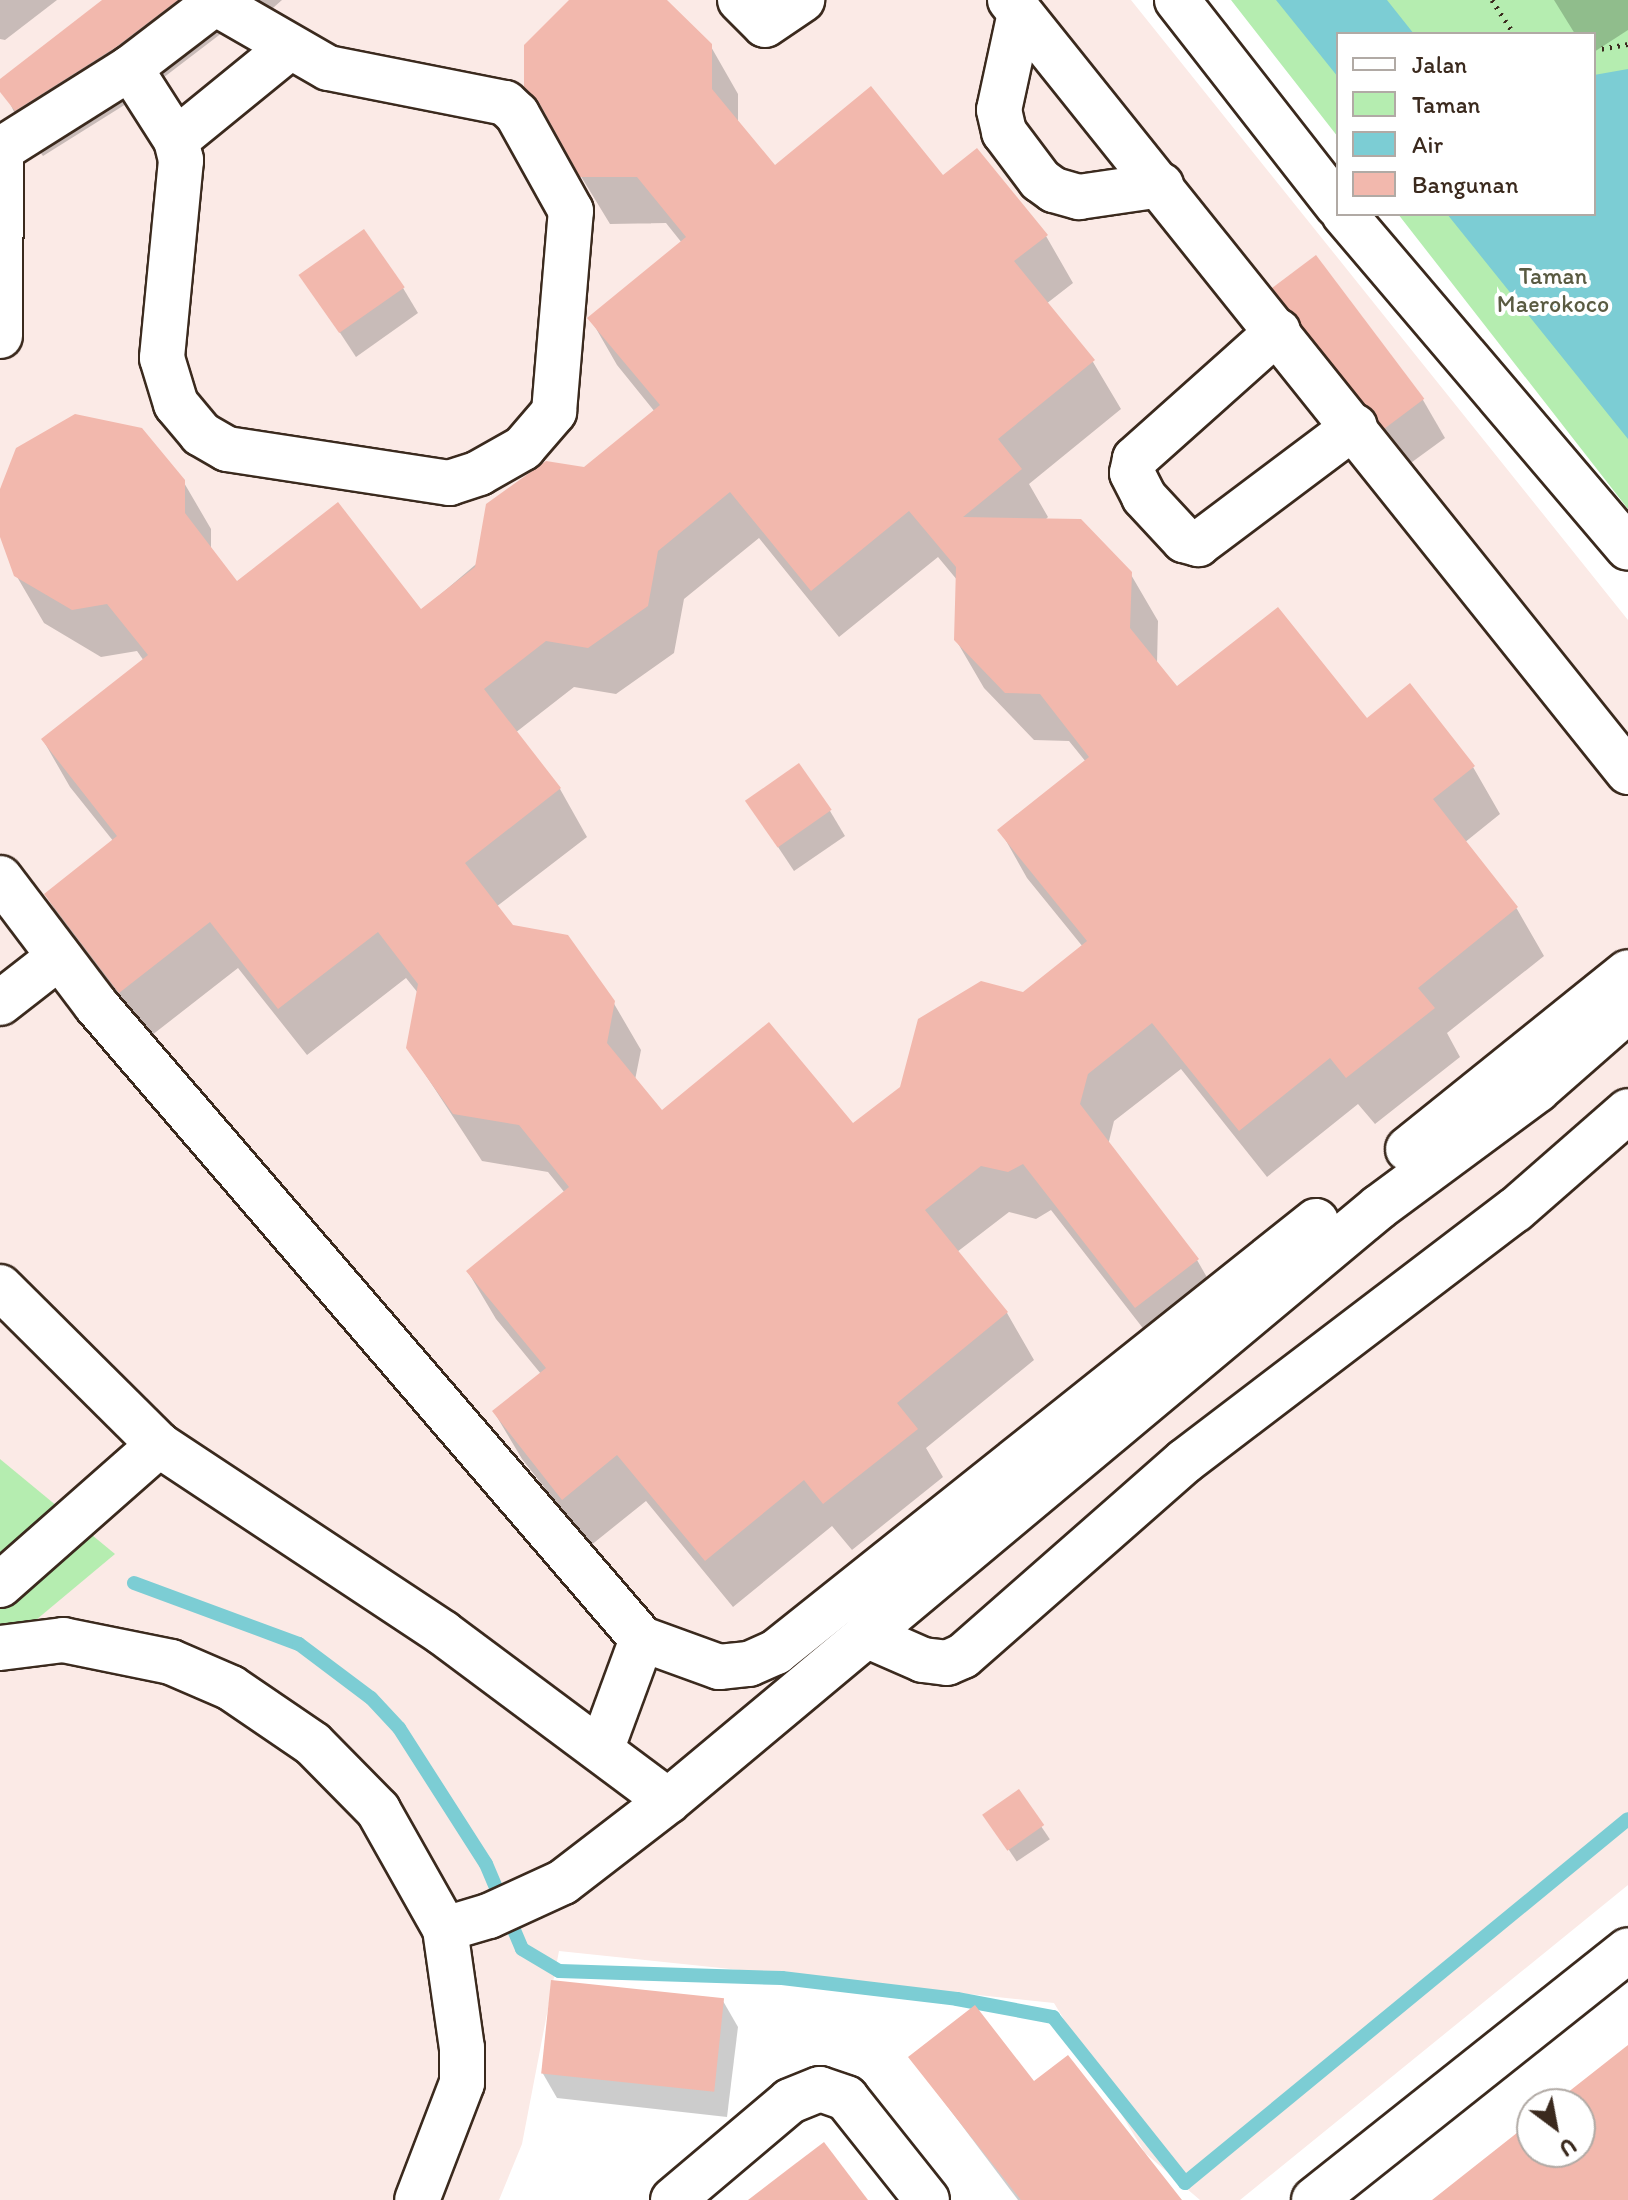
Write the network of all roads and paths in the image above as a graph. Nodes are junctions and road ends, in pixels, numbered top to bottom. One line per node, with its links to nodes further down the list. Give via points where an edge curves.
1 (740, 0): 2 (street, via 765,25)
2 (802, 0)
3 (1177, 0): 15 (street)
4 (1492, 0): 7 (path)
5 (217, 2): 9 (street); 11 (street)
6 (1015, 7): 14 (street); 14 (street, via 999,110 1004,132 1040,180 1079,197)
7 (1513, 32)
8 (1628, 44): 10 (path)
9 (289, 48): 12 (street); 12 (street, via 328,68 505,103 564,191 571,211 554,412 523,448 449,483 227,449 201,434 176,404 162,358 182,173)
10 (1596, 50)
11 (130, 68): 12 (street); 13 (street)
12 (176, 140)
13 (1, 150): 18 (street)
14 (1161, 185): 17 (street)
15 (1336, 203)
16 (1346, 216): 20 (street)
17 (1278, 331): 19 (street); 19 (street, via 1135,459 1132,473 1144,497 1184,540 1198,544)
18 (0, 336)
19 (1355, 426): 21 (street)
20 (1628, 548)
21 (1628, 772)
22 (0, 878): 23 (street)
23 (59, 957): 25 (street); 32 (street)
24 (1628, 972): 32 (street, via 776,1652 749,1664 719,1667)
25 (0, 1003)
26 (1628, 1010): 31 (street, via 1537,1090 1379,1207)
27 (1628, 1111): 31 (street, via 1515,1210 1185,1461 963,1656 947,1663 923,1660)
28 (0, 1287): 29 (street)
29 (159, 1445): 30 (street); 34 (street, via 431,1625)
30 (0, 1585)
31 (866, 1635): 35 (street)
32 (642, 1639): 34 (street)
33 (0, 1648): 36 (street, via 63,1640 171,1662 231,1688 313,1744 378,1810)
34 (602, 1748): 35 (street)
35 (668, 1801): 36 (street, via 563,1882 489,1916)
36 (445, 1929): 38 (street, via 462,2083)
37 (1628, 1950): 41 (street)
38 (417, 2200)
39 (673, 2200): 40 (street, via 790,2101 820,2089 846,2098)
40 (927, 2200)
41 (1314, 2200)

